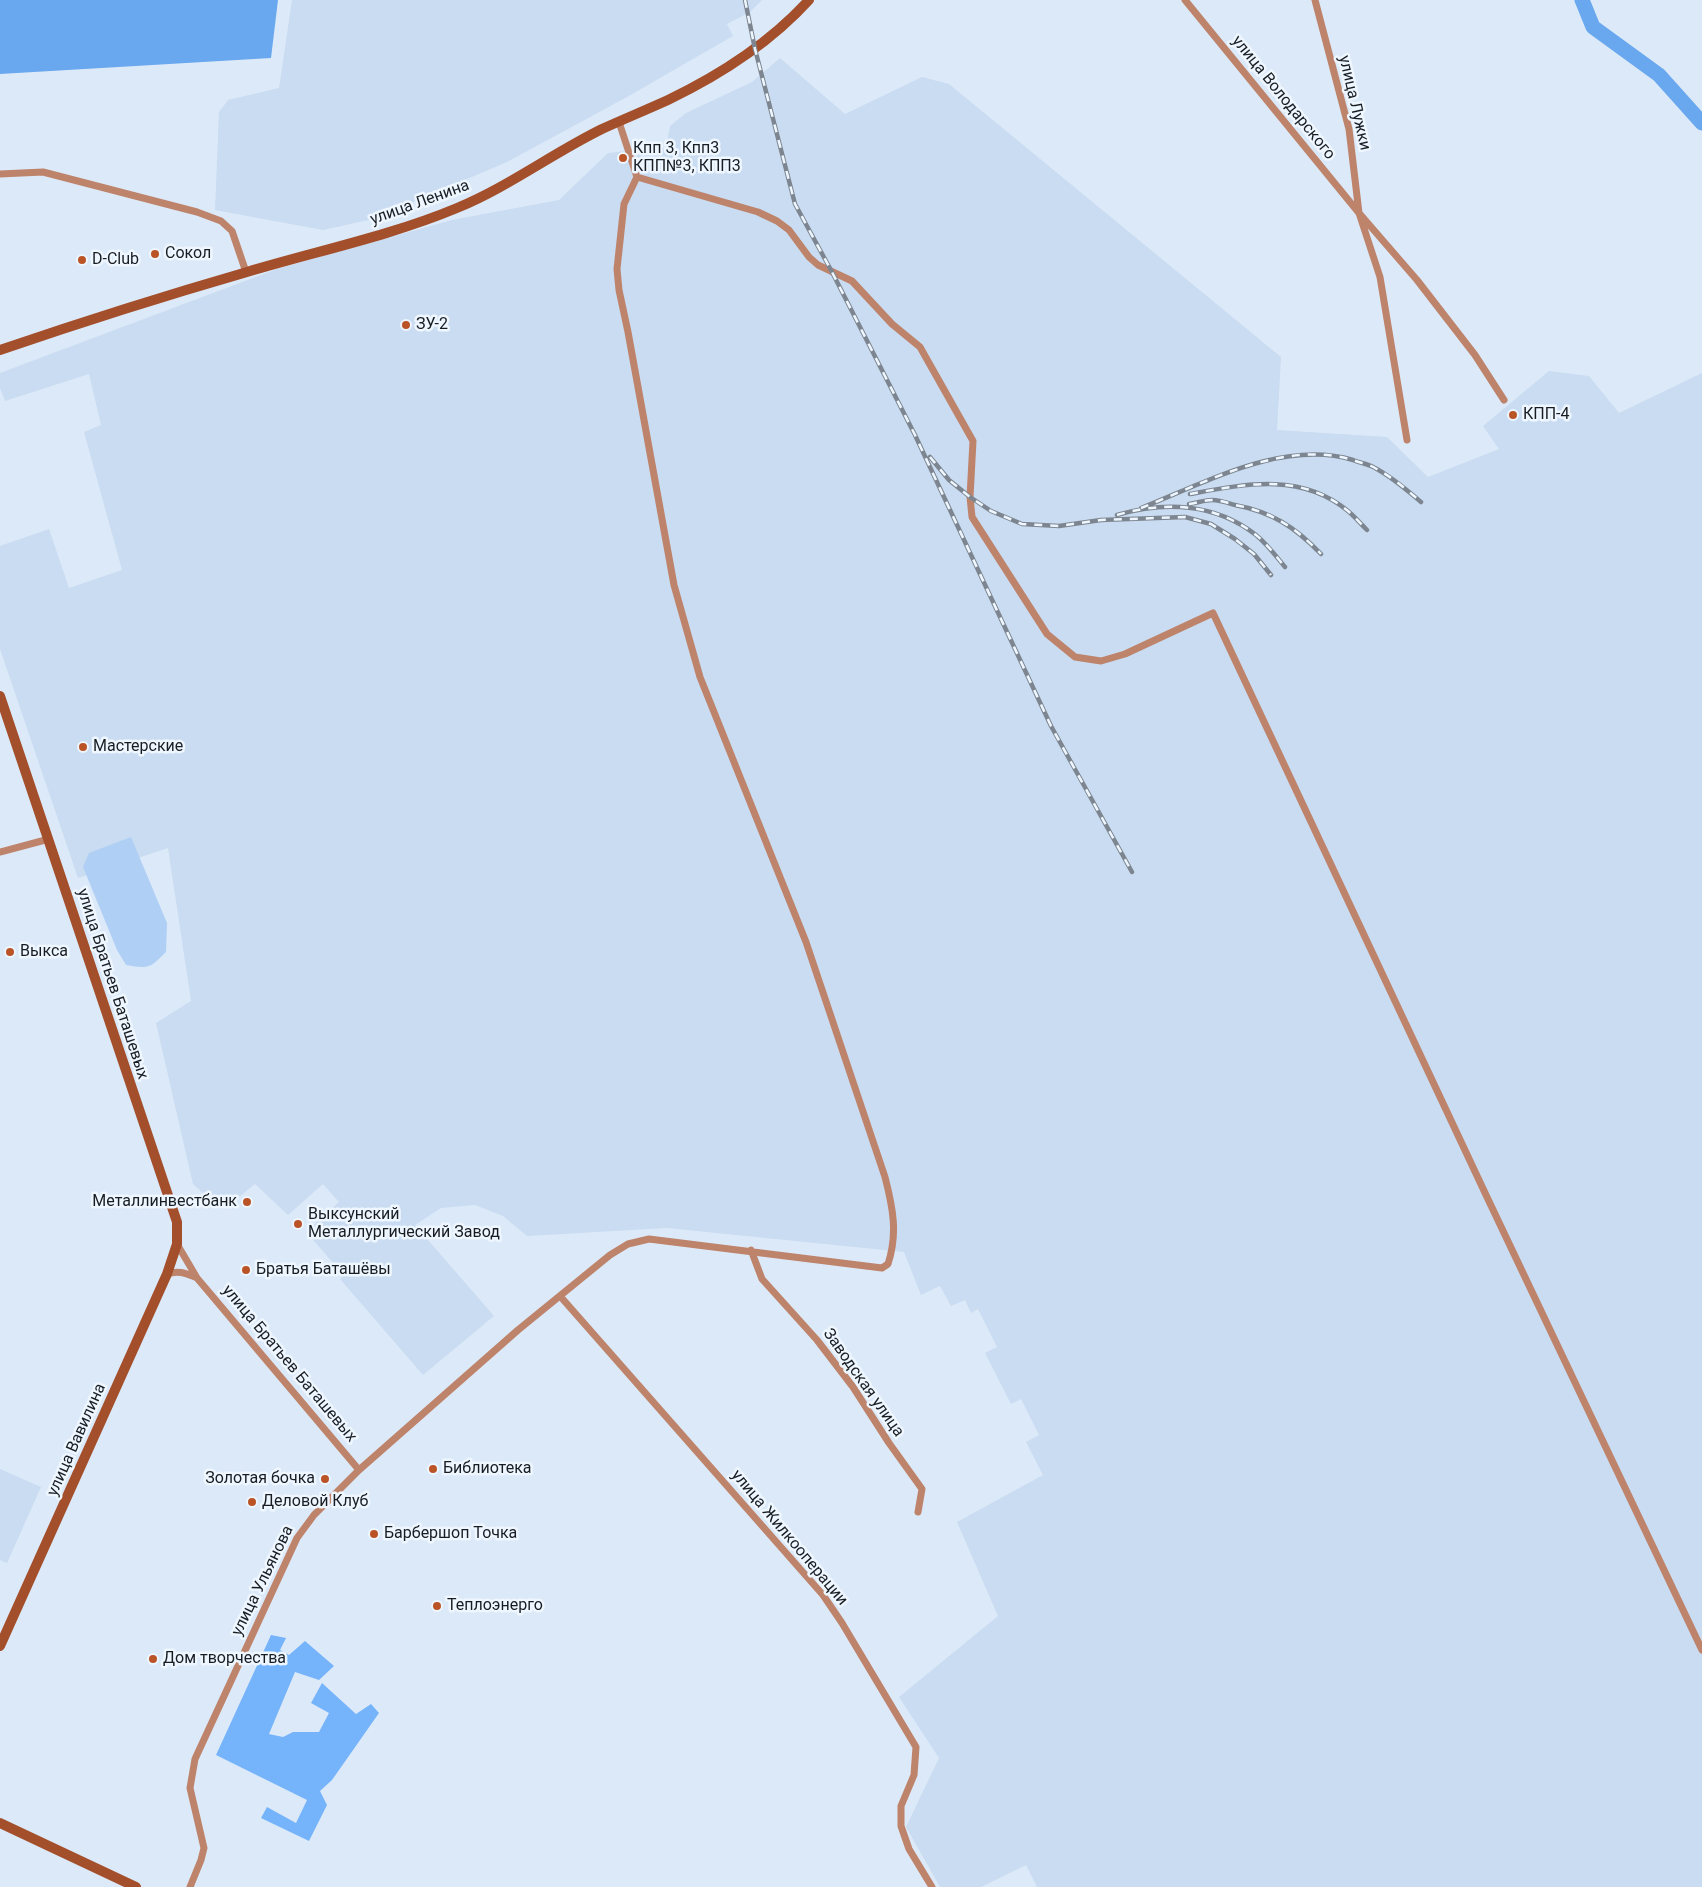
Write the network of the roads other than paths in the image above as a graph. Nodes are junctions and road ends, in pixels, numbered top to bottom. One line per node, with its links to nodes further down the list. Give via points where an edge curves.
1 (809, 0): 4 (street, улица Ленина, via 748,54 693,87)
2 (1186, 0): 7 (street, улица Володарского)
3 (1315, 0): 7 (street, улица Лужки, via 1349,129)
4 (619, 122): 6 (street); 8 (street, улица Ленина, via 456,209)
5 (0, 174): 8 (street, via 43,172 220,221 232,231)
6 (637, 177): 16 (street, улица Ульянова, via 624,204 617,269 674,585 700,677 806,942 885,1177 893,1210 892,1250 888,1264 882,1268); 23 (street, via 758,212 776,221 789,230 818,265 852,281 892,324 920,347 973,441 972,517 1047,634 1076,657 1101,661 1125,654 1213,613)
7 (1360, 213): 10 (street, улица Володарского, via 1475,354); 11 (street, via 1380,277)
8 (246, 272): 9 (street, улица Ленина)
9 (0, 350)
10 (1504, 400)
11 (1406, 440)
12 (0, 696): 13 (street, улица Братьев Баташевых)
13 (49, 839): 14 (street); 15 (street, улица Братьев Баташевых, via 177,1222)
14 (0, 852)
15 (176, 1244): 17 (street, улица Вавилина); 18 (street, улица Братьев Баташевых)
16 (751, 1250): 19 (street, улица Ульянова, via 649,1239 628,1244); 21 (street, Заводская улица, via 762,1279 847,1379 922,1489)
17 (167, 1274): 18 (street, via 185,1272); 22 (street, улица Вавилина)
18 (197, 1278): 20 (street, улица Братьев Баташевых)
19 (560, 1296): 20 (street, улица Ульянова); 27 (street, улица Жилкооперации, via 823,1595 842,1623 916,1747 914,1775 901,1806 901,1826 908,1849)
20 (359, 1470): 26 (street, улица Ульянова, via 314,1515 297,1538 195,1759 190,1788 204,1848)
21 (918, 1512)
22 (0, 1646)
23 (1702, 1650)
24 (0, 1823): 25 (street)
25 (136, 1887)
26 (190, 1887)
27 (932, 1887)

